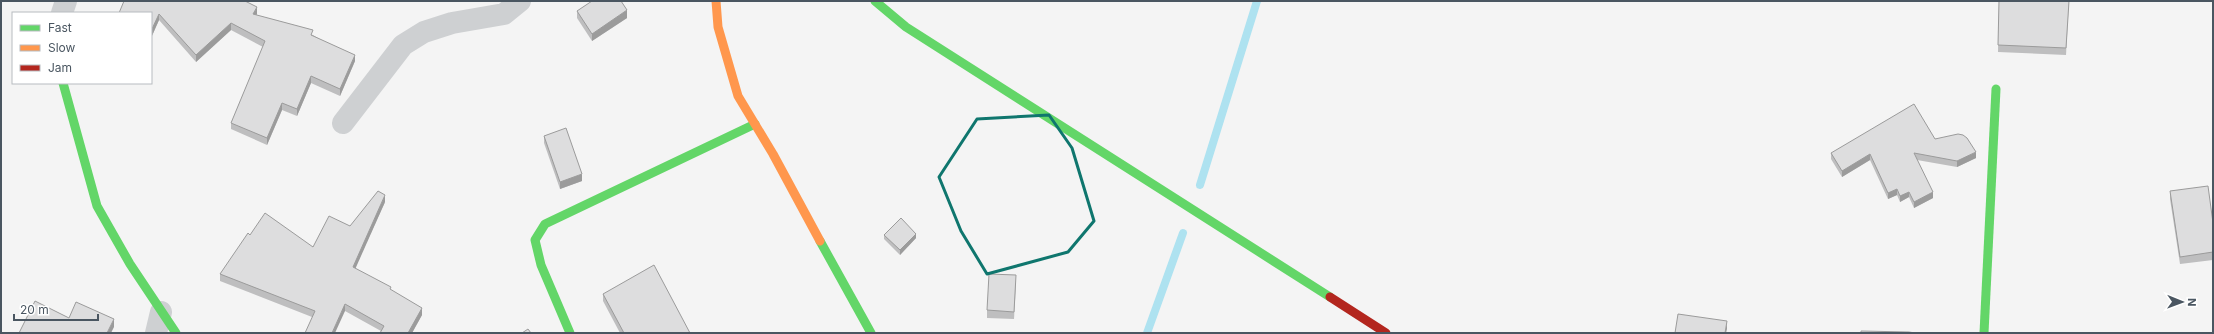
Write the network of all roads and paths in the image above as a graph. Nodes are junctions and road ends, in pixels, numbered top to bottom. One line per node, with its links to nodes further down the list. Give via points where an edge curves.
1 (66, 1): 5 (street)
2 (520, 1): 8 (street, via 504,14 452,23 424,32 403,46)
3 (716, 1): 9 (street, via 718,27 738,96)
4 (875, 1): 15 (street, via 906,27)
5 (62, 12)
6 (63, 84): 10 (street, via 97,206)
7 (1996, 89): 16 (street)
8 (343, 123)
9 (755, 124): 13 (street, via 545,224 535,240 541,265); 14 (street)
10 (161, 312): 11 (street); 12 (street)
11 (156, 333)
12 (176, 333)
13 (570, 333)
14 (871, 333)
15 (1386, 333)
16 (1984, 333)

